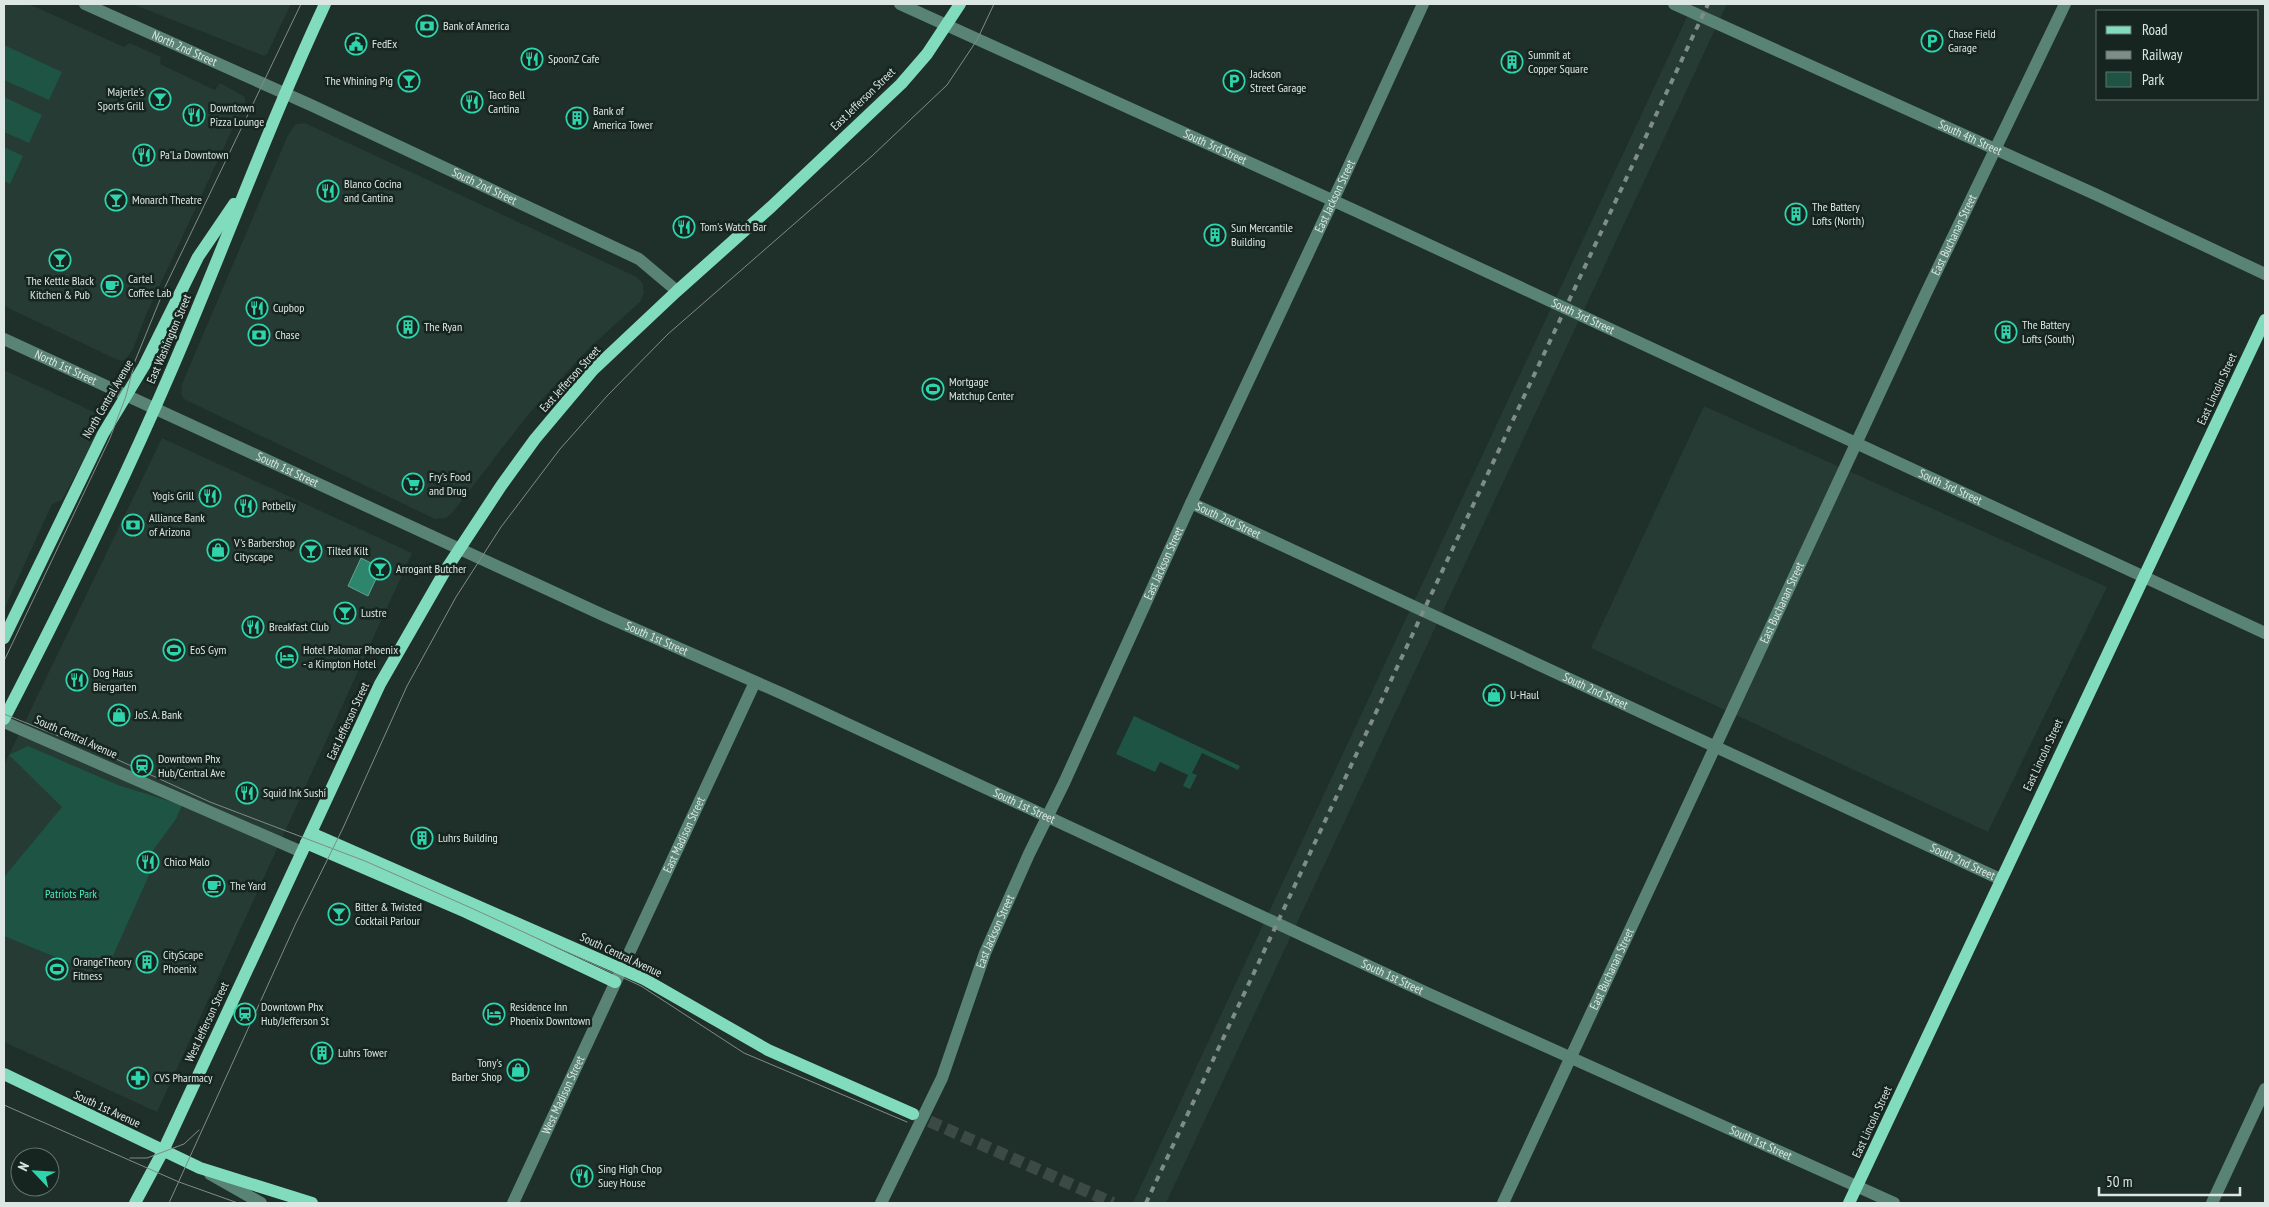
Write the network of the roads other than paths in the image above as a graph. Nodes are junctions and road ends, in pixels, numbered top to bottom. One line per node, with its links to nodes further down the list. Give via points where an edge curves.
1 (85, 4): 9 (street, North 2nd Street)
2 (326, 4): 9 (main road, East Washington Street)
3 (900, 4): 8 (street, South 3rd Street)
4 (960, 4): 8 (main road, East Jefferson Street)
5 (1423, 4): 12 (street, East Jackson Street)
6 (1674, 4): 10 (street, South 4th Street)
7 (2065, 4): 10 (street, East Buchanan Street)
8 (946, 26): 12 (street, South 3rd Street); 14 (main road, East Jefferson Street, via 901,84)
9 (284, 94): 11 (main road, East Washington Street); 14 (street, South 2nd Street, via 639,259)
10 (1995, 149): 13 (street, South 4th Street); 19 (street, East Buchanan Street)
11 (250, 182): 17 (main road, North Central Avenue, via 198,258); 18 (main road, East Washington Street)
12 (1333, 201): 19 (street, South 3rd Street); 20 (street, East Jackson Street)
13 (2265, 274)
14 (677, 291): 21 (main road, East Jefferson Street, via 582,384 512,470)
15 (2265, 320): 22 (main road, East Lincoln Street)
16 (4, 339): 17 (street, North 1st Street)
17 (126, 396): 18 (street, North 1st Street); 24 (main road, North Central Avenue, via 83,473)
18 (154, 409): 21 (street, South 1st Street); 26 (main road, East Washington Street, via 62,610)
19 (1858, 443): 22 (street, South 3rd Street); 27 (street, East Buchanan Street)
20 (1191, 503): 27 (street, South 2nd Street); 28 (street, East Jackson Street)
21 (459, 549): 25 (street, South 1st Street); 29 (main road, East Jefferson Street, via 380,684)
22 (2144, 577): 23 (street, South 3rd Street); 30 (main road, East Lincoln Street)
23 (2265, 633)
24 (4, 638)
25 (756, 682): 28 (street, South 1st Street); 32 (street, East Madison Street)
26 (4, 720): 29 (street, South Central Avenue, via 263,834)
27 (1717, 746): 30 (street, South 2nd Street); 34 (street, East Buchanan Street)
28 (1048, 816): 34 (street, South 1st Street); 45 (street, East Jackson Street, via 985,954 942,1078)
29 (306, 842): 31 (main road); 38 (main road, West Jefferson Street)
30 (2000, 879): 40 (main road, East Lincoln Street)
31 (469, 907): 32 (main road, South Central Avenue); 33 (main road)
32 (621, 970): 33 (street, East Madison Street); 37 (main road, South Central Avenue, via 644,979 768,1050)
33 (614, 985): 44 (street, West Madison Street)
34 (1572, 1058): 40 (street, South 1st Street); 46 (street, East Buchanan Street)
35 (4, 1074): 38 (main road, South 1st Avenue)
36 (2265, 1089): 49 (street)
37 (913, 1114)
38 (163, 1151): 39 (main road, South 1st Avenue); 41 (main road, West Jefferson Street)
39 (200, 1168): 42 (street, South 1st Avenue); 43 (main road, South 1st Avenue)
40 (1856, 1187): 47 (main road, East Lincoln Street); 48 (street, South 1st Street)
41 (135, 1203)
42 (261, 1203)
43 (312, 1203)
44 (513, 1203)
45 (881, 1203)
46 (1503, 1203)
47 (1849, 1203)
48 (1894, 1203)
49 (2212, 1203)

